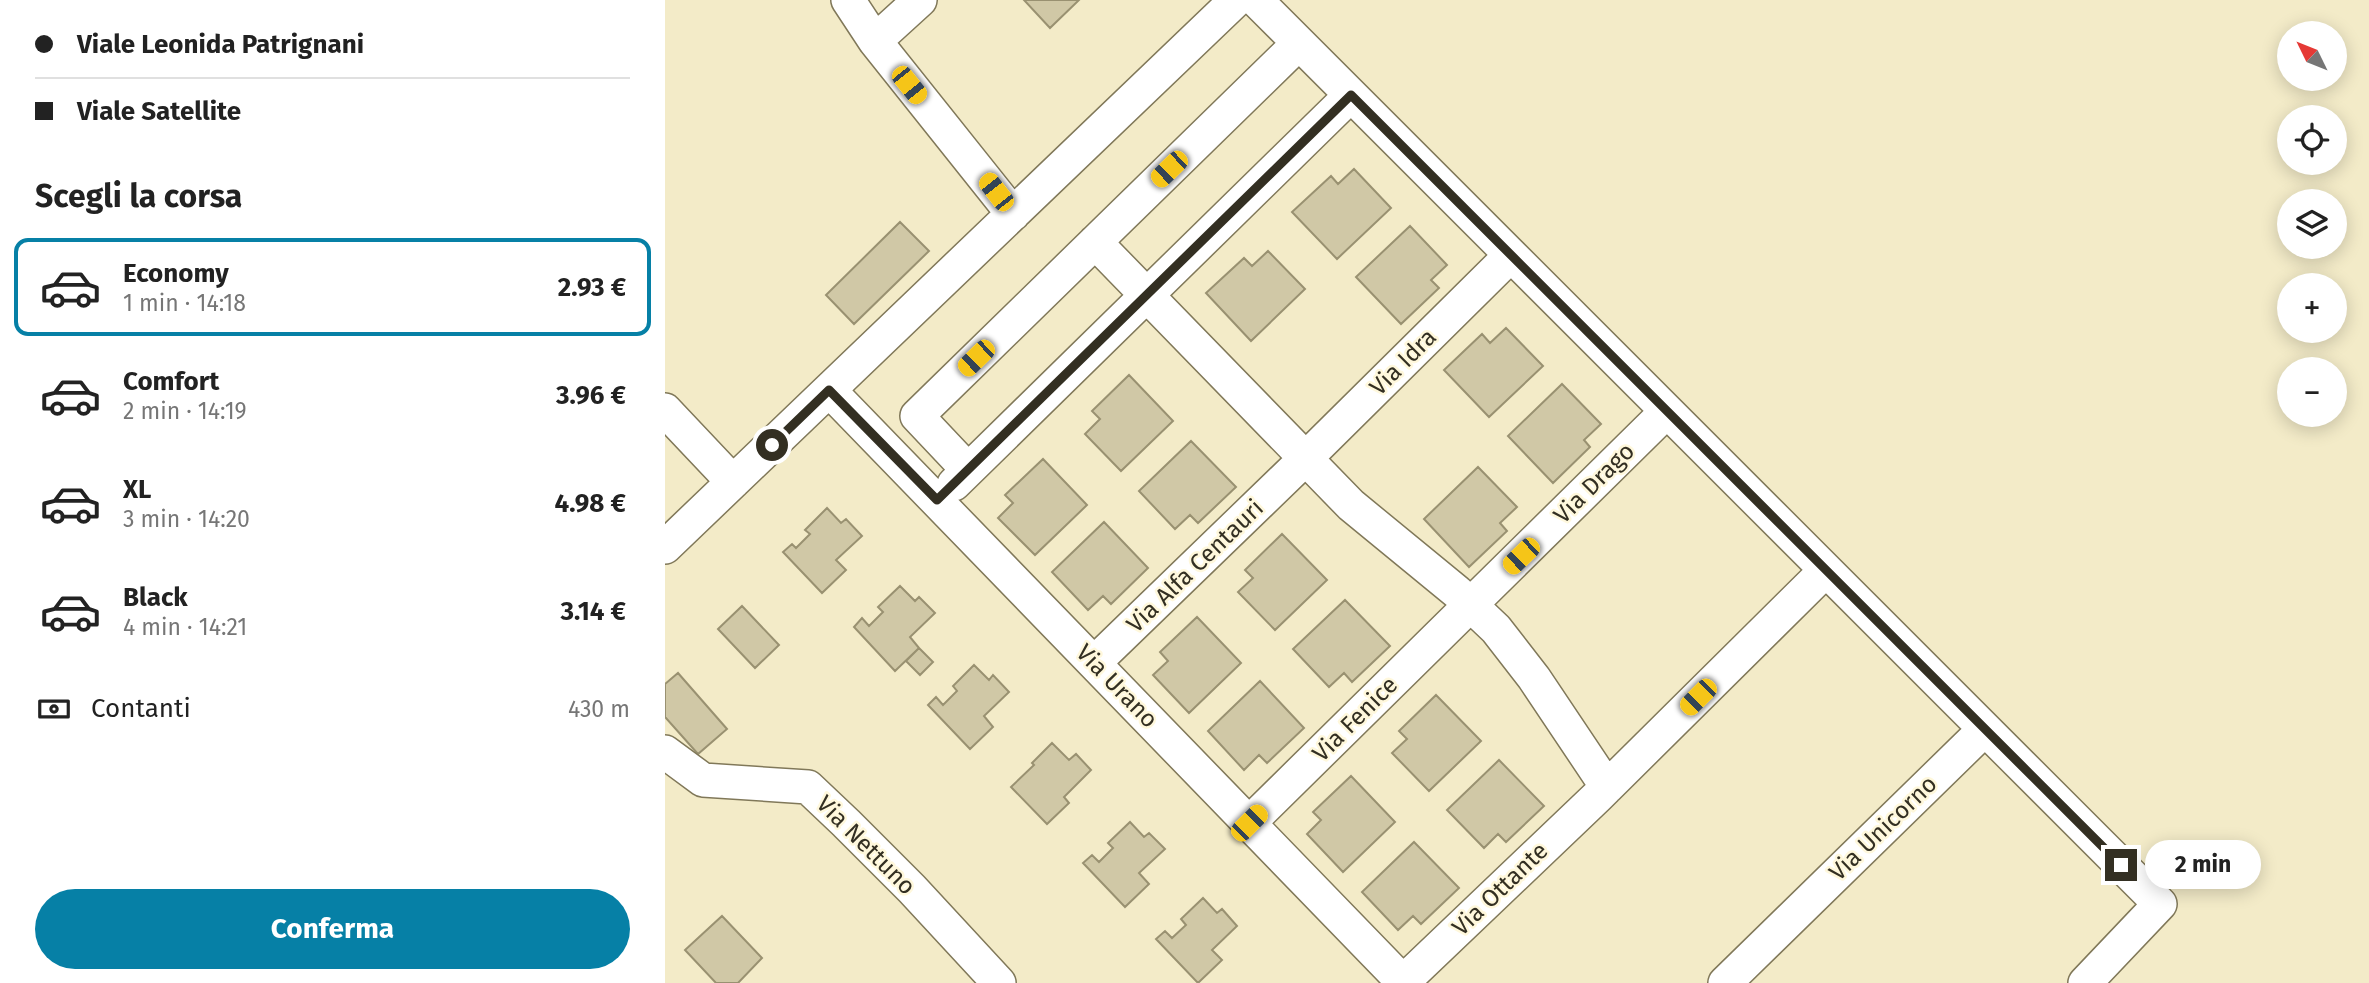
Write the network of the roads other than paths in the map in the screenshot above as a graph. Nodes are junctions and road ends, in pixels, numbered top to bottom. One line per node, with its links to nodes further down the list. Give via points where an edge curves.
1 (848, 0): 5 (street)
2 (920, 0): 5 (street)
3 (1236, 0): 8 (street)
4 (1256, 0): 6 (street)
5 (875, 41): 8 (street)
6 (1299, 43): 7 (street); 9 (street)
7 (1351, 95): 10 (street); 11 (street)
8 (1013, 214): 12 (street)
9 (1095, 242): 11 (street); 15 (street, via 917,416)
10 (1511, 255): 13 (street); 16 (street, Via Idra)
11 (1147, 295): 15 (street); 16 (street)
12 (829, 390): 17 (street); 18 (street, Via Urano)
13 (1667, 411): 20 (street); 21 (street, Via Drago)
14 (668, 417): 17 (street)
15 (968, 470): 18 (street)
16 (1293, 472): 21 (street, via 1351,505); 22 (street, Via Alfa Centauri)
17 (733, 482): 19 (street)
18 (937, 500): 22 (street, Via Urano)
19 (665, 547)
20 (1826, 570): 23 (street); 25 (street, Via Ottante)
21 (1472, 604): 25 (street, via 1516,654); 26 (street, Via Fenice)
22 (1094, 663): 26 (street, Via Urano)
23 (1985, 729): 29 (street, Via Unicorno); 30 (street, via 2160,904)
24 (665, 752): 28 (street, Via Nettuno, via 703,780 808,787)
25 (1602, 792): 27 (street, Via Ottante)
26 (1249, 823): 27 (street, Via Urano)
27 (1404, 982)
28 (999, 983)
29 (1725, 983)
30 (2085, 983)

